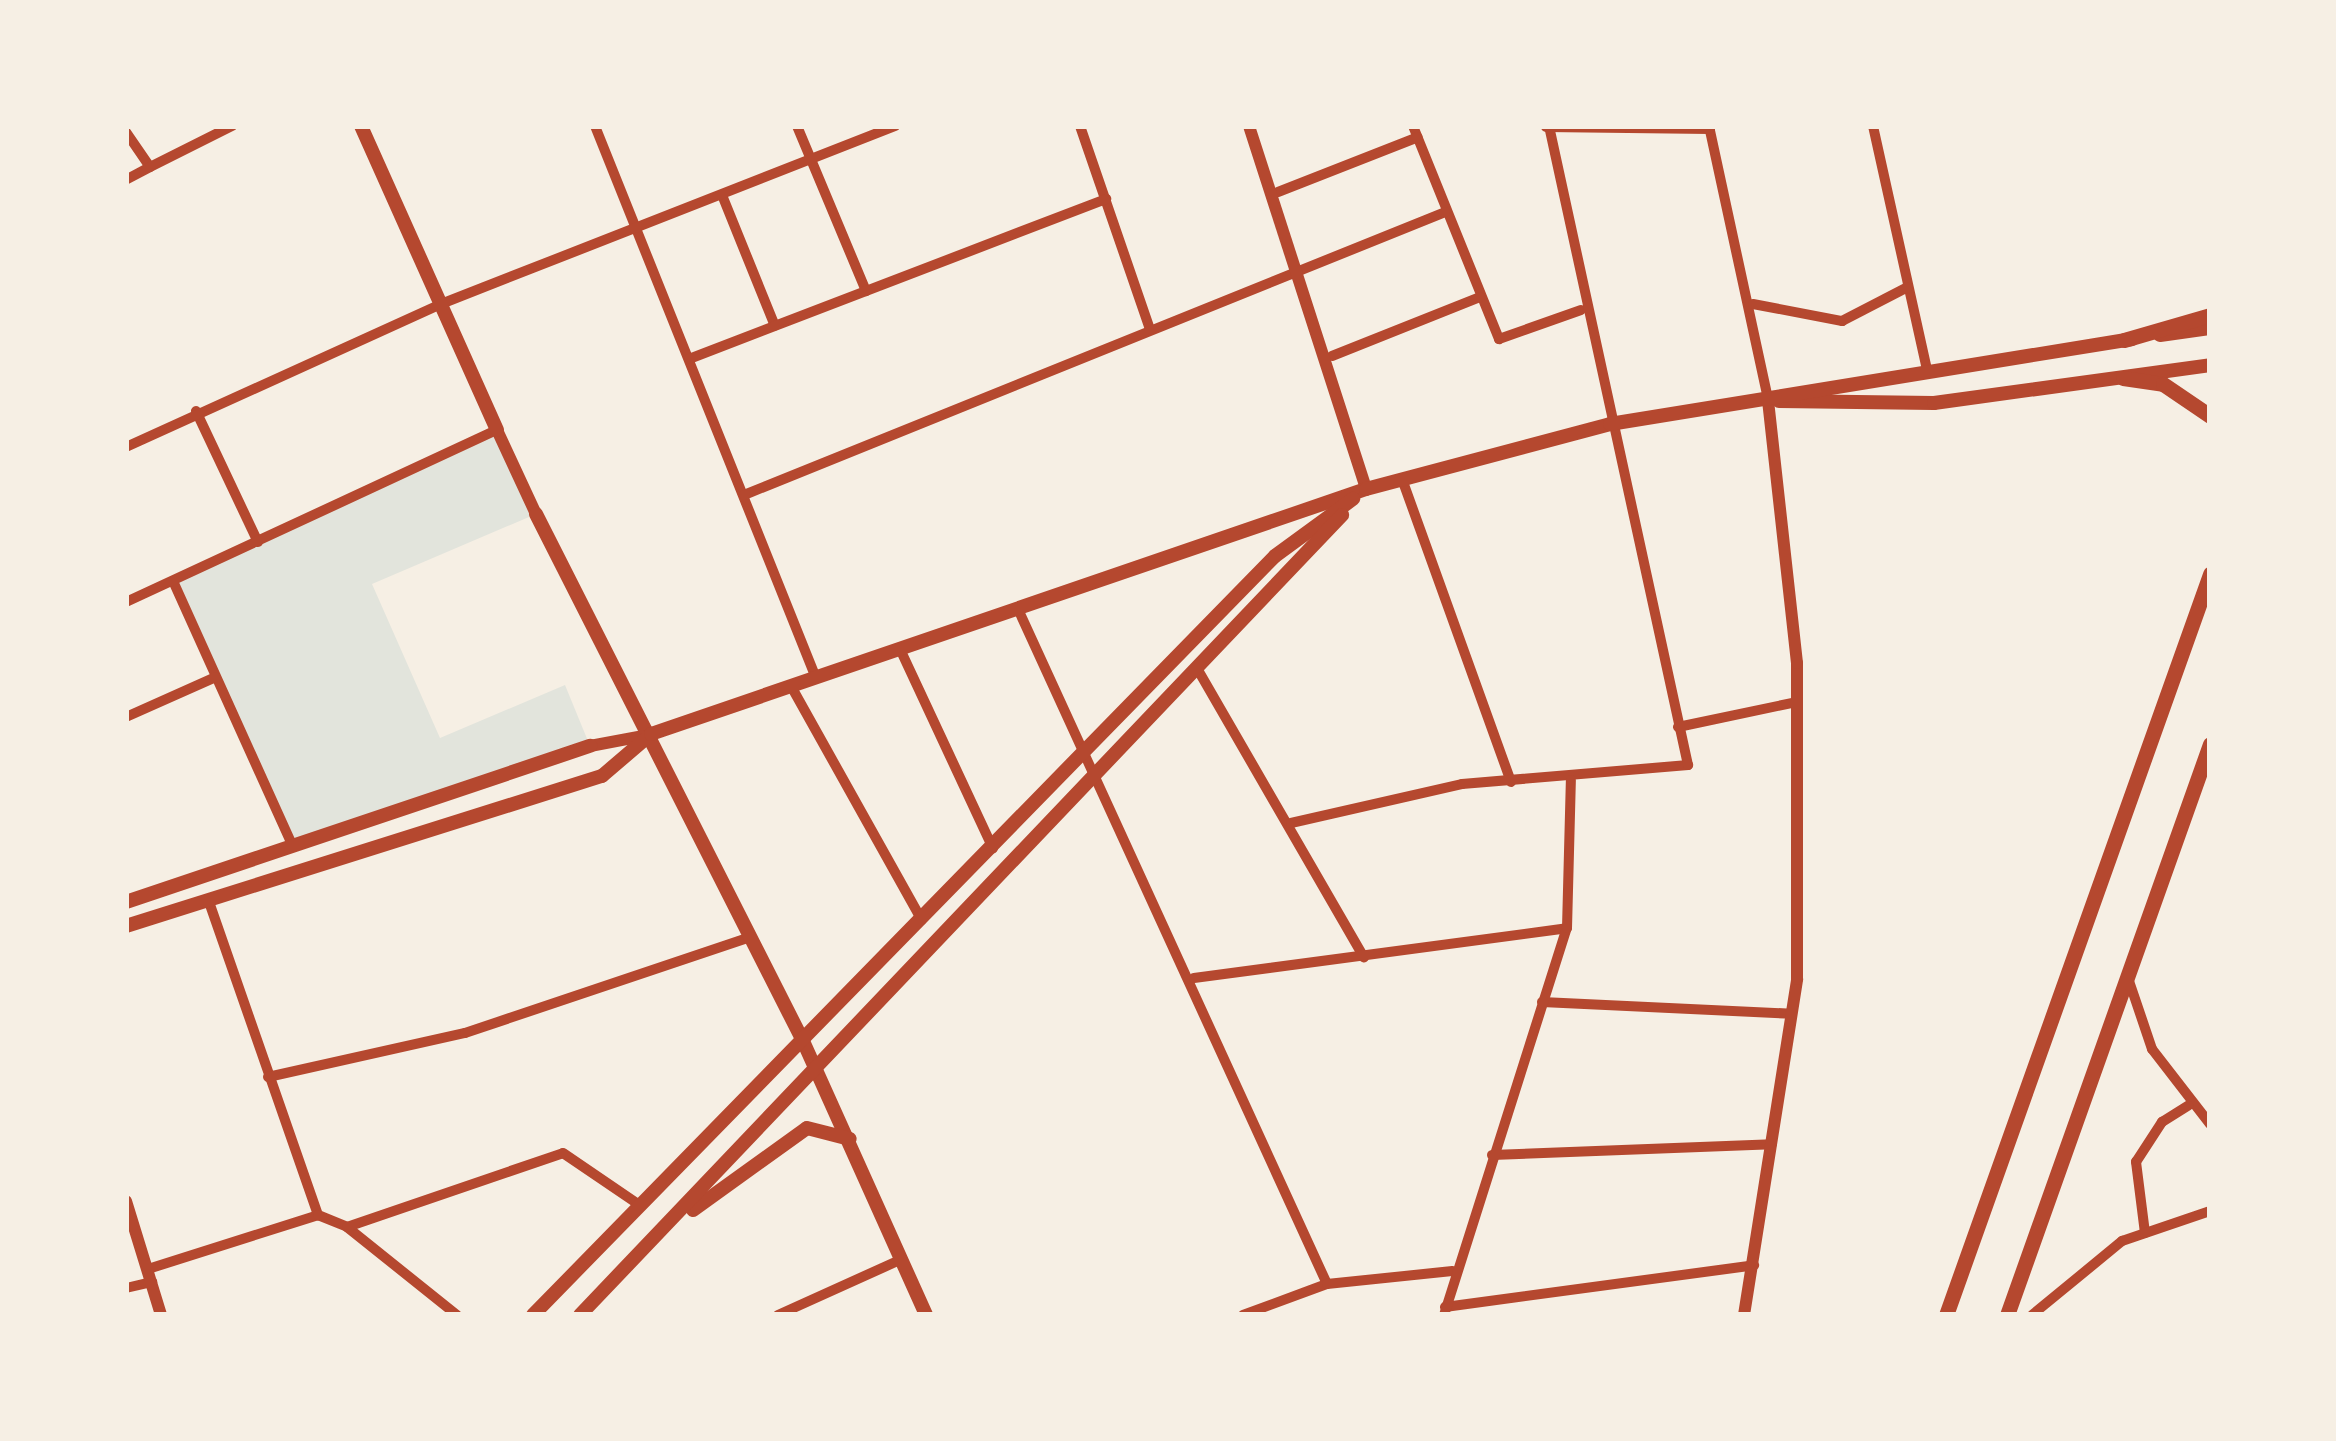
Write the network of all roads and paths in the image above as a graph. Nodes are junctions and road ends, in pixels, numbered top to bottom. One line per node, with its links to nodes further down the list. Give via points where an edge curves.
1 (232, 126): 14 (street)
2 (361, 126): 25 (main road)
3 (595, 126): 20 (street)
4 (797, 126): 13 (street)
5 (895, 126): 13 (street)
6 (1080, 126): 18 (street)
7 (1249, 126): 16 (street)
8 (1873, 126): 22 (street)
9 (1547, 127): 10 (street); 27 (street)
10 (1709, 128): 26 (street)
11 (1415, 131): 16 (street); 19 (street)
12 (126, 132): 14 (street)
13 (812, 159): 17 (street); 23 (street)
14 (150, 167): 15 (street)
15 (126, 180)
16 (1278, 191): 21 (street)
17 (722, 194): 20 (street); 29 (street)
18 (1106, 199): 23 (street); 31 (street)
19 (1445, 212): 21 (street); 24 (street)
20 (636, 229): 25 (street); 34 (street)
21 (1302, 272): 31 (street); 33 (street)
22 (1908, 287): 26 (street, via 1842,321); 36 (street)
23 (866, 291): 29 (street)
24 (1480, 297): 27 (street, via 1499,338); 33 (street)
25 (441, 304): 39 (street); 42 (main road)
26 (1753, 304): 38 (street)
27 (1581, 310): 41 (street)
28 (2210, 315): 32 (main road)
29 (776, 326): 34 (street)
30 (2210, 328): 32 (main road)
31 (1150, 329): 46 (street)
32 (2124, 340): 36 (main road)
33 (1332, 356): 45 (street)
34 (689, 359): 46 (street)
35 (2210, 365): 37 (main road)
36 (1927, 370): 38 (main road)
37 (2123, 378): 38 (main road, via 1838,409); 40 (main road, via 2163,384)
38 (1768, 400): 41 (main road); 58 (street)
39 (196, 411): 43 (street); 48 (street)
40 (2210, 416)
41 (1610, 424): 44 (main road); 60 (street)
42 (497, 430): 47 (street); 48 (street)
43 (126, 447)
44 (1402, 479): 45 (main road); 67 (street)
45 (1366, 489): 52 (main road); 54 (main road); 64 (main road, via 1275,556)
46 (744, 496): 56 (street)
47 (536, 514): 61 (main road)
48 (258, 542): 50 (street)
49 (2210, 574): 112 (main road)
50 (173, 581): 51 (street); 55 (street)
51 (126, 602)
52 (1018, 609): 53 (main road); 64 (street)
53 (900, 649): 56 (main road); 70 (street)
54 (1198, 670): 65 (main road); 68 (street)
55 (216, 677): 59 (street); 69 (street)
56 (816, 678): 57 (main road)
57 (791, 686): 61 (main road); 73 (street)
58 (1797, 702): 60 (street); 81 (street)
59 (126, 717)
60 (1678, 728): 66 (street, via 1688,765)
61 (651, 734): 63 (street); 71 (main road, via 602,776); 76 (main road)
62 (2210, 744): 79 (main road)
63 (590, 746): 69 (main road)
64 (1085, 755): 65 (street); 70 (main road)
65 (1094, 774): 78 (street); 83 (main road)
66 (1571, 780): 67 (street); 75 (street)
67 (1511, 782): 68 (street)
68 (1291, 823): 77 (street)
69 (292, 845): 72 (main road)
70 (993, 848): 73 (main road)
71 (208, 898): 74 (main road); 84 (street)
72 (126, 902)
73 (922, 920): 82 (main road)
74 (126, 926)
75 (1567, 928): 77 (street); 80 (street)
76 (751, 937): 82 (main road); 84 (street, via 483,1028)
77 (1364, 957): 78 (street)
78 (1194, 978): 101 (street)
79 (2128, 978): 85 (street, via 2152,1049); 113 (main road)
80 (1542, 1003): 81 (street); 89 (street)
81 (1792, 1014): 88 (street)
82 (803, 1042): 83 (main road); 91 (main road)
83 (815, 1068): 87 (main road); 95 (main road)
84 (268, 1077): 93 (street)
85 (2188, 1106): 86 (street); 96 (street, via 2162,1122 2135,1162)
86 (2210, 1124)
87 (850, 1139): 95 (main road, via 807,1128); 97 (main road)
88 (1772, 1144): 89 (street); 98 (street)
89 (1492, 1155): 99 (street)
90 (126, 1201): 100 (street)
91 (641, 1206): 94 (street, via 563,1153); 106 (main road)
92 (2210, 1211): 96 (street)
93 (318, 1215): 94 (street); 100 (street)
94 (347, 1227): 105 (street)
95 (664, 1231): 107 (main road)
96 (2145, 1234): 114 (street, via 2089,1262)
97 (902, 1259): 108 (street); 109 (main road)
98 (1754, 1264): 103 (street); 111 (street)
99 (1452, 1271): 101 (street); 103 (street)
100 (150, 1276): 102 (street); 104 (street)
101 (1327, 1284): 110 (street)
102 (126, 1288)
103 (1445, 1311)
104 (161, 1315)
105 (457, 1315)
106 (532, 1315)
107 (580, 1315)
108 (778, 1315)
109 (926, 1315)
110 (1244, 1315)
111 (1744, 1315)
112 (1946, 1315)
113 (2007, 1315)
114 (2032, 1315)

